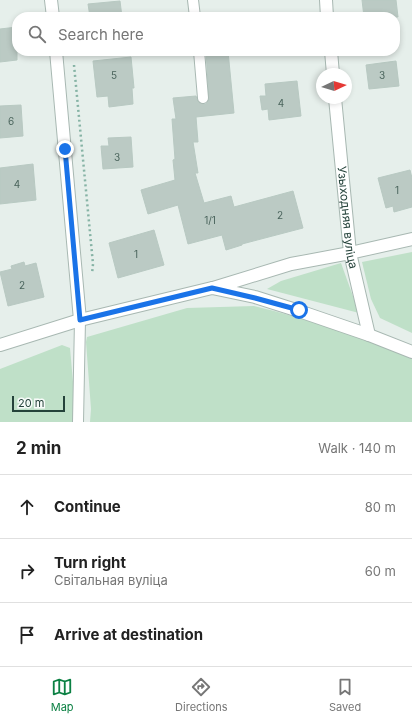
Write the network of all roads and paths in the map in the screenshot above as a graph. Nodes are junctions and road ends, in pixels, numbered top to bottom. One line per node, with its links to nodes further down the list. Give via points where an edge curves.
1 (51, 0): 4 (street)
2 (193, 0): 5 (lane)
3 (326, 0): 6 (street)
4 (52, 12)
5 (194, 12)
6 (327, 12)
7 (56, 56): 18 (street)
8 (199, 56): 12 (lane)
9 (331, 56): 11 (street)
10 (73, 59): 16 (path, via 93,264)
11 (332, 68)
12 (203, 98)
13 (336, 104): 15 (street, Узыходняя вуліца)
14 (412, 239): 15 (street)
15 (350, 254): 17 (street, via 291,264); 19 (street, Узыходняя вуліца)
16 (92, 279)
17 (212, 288): 18 (street); 19 (street, via 299,310)
18 (80, 320): 20 (street); 22 (lane)
19 (369, 334): 21 (street)
20 (0, 345)
21 (412, 352)
22 (78, 422)

